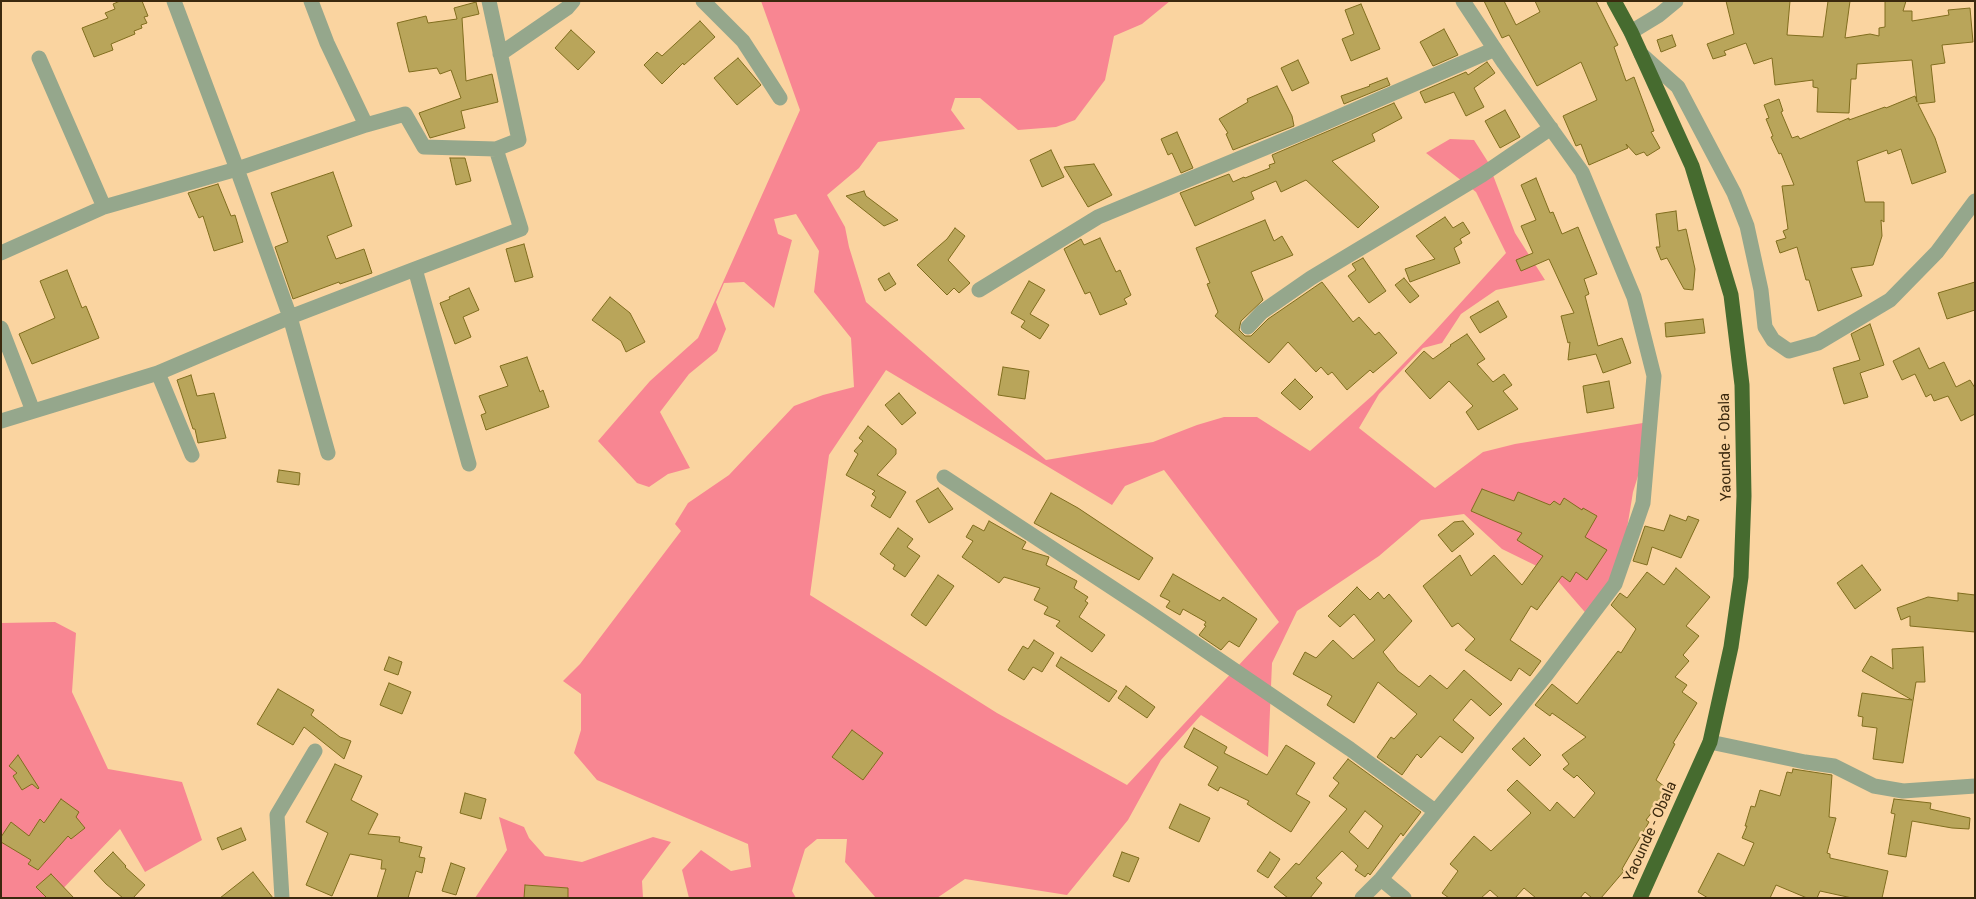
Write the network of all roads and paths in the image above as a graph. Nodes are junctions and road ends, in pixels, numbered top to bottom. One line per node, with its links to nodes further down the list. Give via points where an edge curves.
1 (174, 1): 18 (street)
2 (311, 1): 15 (street)
3 (488, 1): 11 (street)
4 (573, 1): 11 (street)
5 (703, 1): 14 (street, via 742,41)
6 (1463, 1): 10 (street)
7 (1614, 1): 9 (highway, Yaounde - Obala)
8 (1676, 1): 9 (street)
9 (1630, 32): 12 (highway, Yaounde - Obala)
10 (1495, 50): 16 (street); 23 (street, via 1098,217)
11 (500, 54): 17 (street, via 519,140)
12 (1641, 54): 19 (street, via 1678,87 1734,193 1747,226 1766,327 1773,340 1789,351 1818,343 1890,300 1937,252); 34 (highway, Yaounde - Obala, via 1692,166 1731,295 1742,385 1744,496 1741,576 1731,646)
13 (39, 58): 20 (street)
14 (780, 98)
15 (366, 125): 17 (street, via 405,114 424,147); 18 (street)
16 (1551, 128): 25 (street, via 1482,175 1311,278 1262,312); 37 (street, via 1582,172 1630,288 1654,376 1643,503 1614,584)
17 (496, 149): 22 (street, via 521,229)
18 (237, 169): 20 (street); 24 (street)
19 (1975, 201)
20 (104, 207): 21 (street)
21 (1, 254)
22 (415, 269): 24 (street); 32 (street)
23 (979, 290)
24 (290, 317): 27 (street); 30 (street)
25 (1248, 327)
26 (1, 328): 28 (street)
27 (158, 373): 28 (street); 31 (street)
28 (33, 411): 29 (street)
29 (1, 421)
30 (328, 453)
31 (192, 455)
32 (469, 464)
33 (944, 476): 37 (street, via 1350,748)
34 (1710, 742): 36 (street, via 1834,766 1874,786 1903,791); 42 (highway, Yaounde - Obala)
35 (315, 751): 39 (street, via 277,815)
36 (1975, 786)
37 (1435, 811): 38 (street)
38 (1381, 879): 40 (street); 41 (street)
39 (282, 898)
40 (1362, 898)
41 (1404, 898)
42 (1640, 898)

